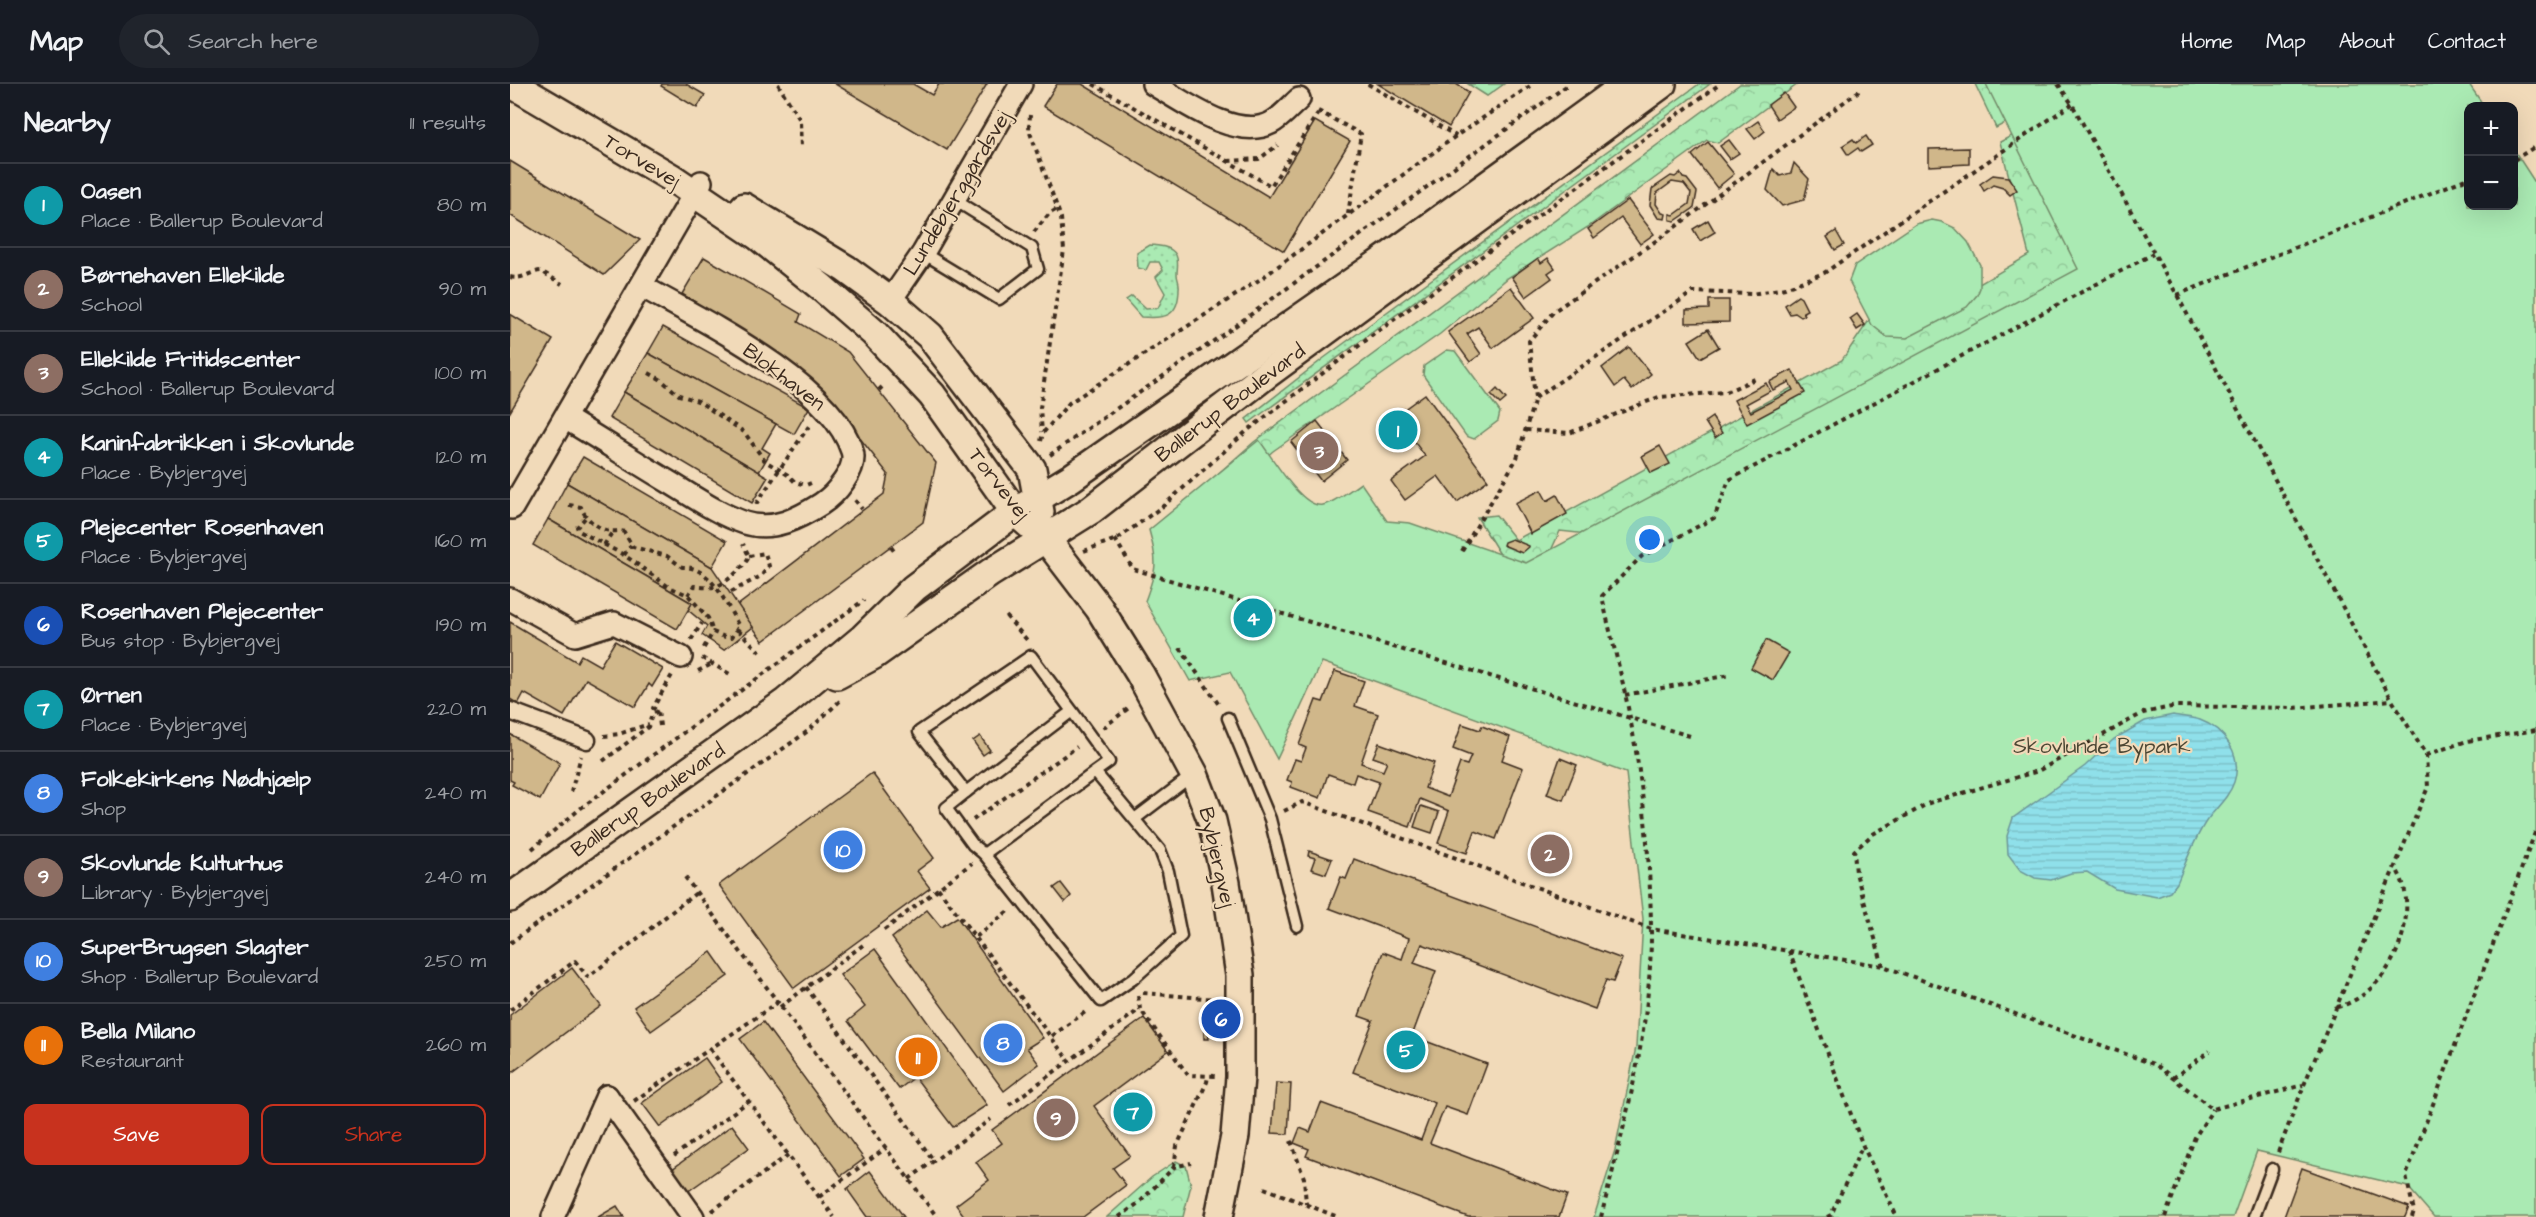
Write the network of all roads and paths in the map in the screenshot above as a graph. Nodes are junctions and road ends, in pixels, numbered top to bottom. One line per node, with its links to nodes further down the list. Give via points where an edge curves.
1 (512, 84): 25 (street, Torvevej)
2 (537, 84): 25 (street, Torvevej)
3 (778, 84): 21 (path, via 800,120)
4 (1021, 84): 26 (street, Lundebjerggårdsvej)
5 (1153, 84): 14 (street, via 1216,121 1246,128 1271,124)
6 (1368, 84): 16 (path)
7 (1533, 84): 16 (path)
8 (1569, 84): 44 (path)
9 (1627, 84): 47 (street, Ballerup Boulevard, via 1391,255 1071,478)
10 (1662, 84): 55 (street, Ballerup Boulevard, via 1267,374 1091,510)
11 (1720, 84): 52 (path, via 1341,360 1248,430 1164,506)
12 (2058, 84): 15 (path)
13 (1860, 91): 39 (path, via 1554,311 1528,341)
14 (1308, 101): 28 (path, via 1318,113 1361,134)
15 (2072, 104): 31 (path); 39 (path, via 1824,273 1785,288 1752,294 1693,292)
16 (1456, 136): 28 (path)
17 (1292, 142): 19 (path)
18 (1281, 144): 23 (path, via 1259,159)
19 (1297, 146)
20 (2536, 146): 22 (path)
21 (801, 148)
22 (2518, 157)
23 (1227, 161)
24 (2464, 180): 35 (path)
25 (698, 187): 34 (street); 36 (street, Torvevej, via 799,240); 47 (street, Torvevej, via 874,333)
26 (953, 200): 29 (lane); 30 (street, Lundebjerggårdsvej)
27 (1058, 209): 29 (path)
28 (1348, 214): 44 (path, via 1262,278 1069,403 1042,434)
29 (1022, 242): 30 (lane, via 1032,248 1038,268 999,299)
30 (923, 253): 36 (street, Lundebjerggårdsvej)
31 (2153, 254): 35 (path); 75 (path, via 1729,480 1714,518 1642,556 1602,596)
32 (510, 277): 33 (path, via 525,278 541,270)
33 (562, 284)
34 (641, 285): 40 (street, Blokhaven, via 754,352); 41 (street)
35 (2177, 295): 76 (path)
36 (890, 301): 44 (street, Torvevej, via 930,336)
37 (649, 374): 43 (path, via 744,432 765,461)
38 (1757, 378): 42 (path, via 1726,392 1659,397 1569,433)
39 (1534, 398): 42 (path)
40 (823, 405): 43 (path); 45 (street, Blokhaven, via 836,420 853,453)
41 (565, 418): 48 (street); 50 (street, Blokhaven, via 715,510)
42 (1525, 430): 56 (path, via 1517,458)
43 (780, 469): 45 (path, via 795,482 806,485 826,476); 50 (path)
44 (1032, 469): 47 (street, Torvevej)
45 (842, 483): 50 (street, Blokhaven, via 826,500 789,523)
46 (569, 505): 49 (path, via 581,507)
47 (1026, 505): 55 (street, Torvevej); 77 (street, Ballerup Boulevard, via 914,588 863,638)
48 (510, 507)
49 (585, 518): 51 (path); 53 (path, via 577,527)
50 (746, 523): 58 (path, via 743,547)
51 (613, 531): 53 (path); 54 (path, via 624,532)
52 (1115, 539): 55 (path); 82 (path, via 1133,569)
53 (604, 545): 57 (path)
54 (631, 545): 57 (path); 59 (path, via 690,567)
55 (1054, 550): 74 (street, Bybjergvej, via 1099,608); 77 (street, Ballerup Boulevard, via 990,573 874,655)
56 (1462, 551)
57 (624, 555): 62 (path, via 669,587)
58 (749, 556): 59 (path, via 740,570); 60 (path, via 765,553 769,566 761,576)
59 (715, 587): 62 (path, via 694,586); 65 (path)
60 (731, 592)
61 (872, 593): 100 (path, via 581,808)
62 (688, 595): 66 (path, via 708,618)
63 (510, 599): 69 (street, via 575,635 614,623)
64 (1006, 616): 70 (path, via 1030,645)
65 (738, 630): 66 (path, via 732,637); 68 (path)
66 (713, 632): 69 (path)
67 (1180, 648): 81 (path)
68 (760, 652)
69 (691, 655): 71 (path); 79 (path, via 653,708)
70 (1031, 656): 80 (lane); 95 (lane, via 919,732)
71 (730, 674)
72 (1730, 675): 75 (path)
73 (848, 692): 112 (path, via 808,731)
74 (1150, 692): 88 (path); 93 (street, Bybjergvej)
75 (1625, 695): 82 (path)
76 (2392, 700): 90 (path); 115 (path, via 2293,708 2176,706 2143,713 2038,771 1929,803 1873,834 1854,851 1856,873)
77 (786, 702): 106 (street, Ballerup Boulevard)
78 (510, 711): 89 (street)
79 (658, 711): 83 (path); 84 (path)
80 (1072, 711): 88 (lane); 95 (lane)
81 (1228, 718): 97 (lane)
82 (1630, 720): 87 (path); 109 (path, via 1649,856)
83 (649, 724): 86 (path); 91 (path)
84 (660, 726)
85 (2536, 730): 90 (path, via 2467,741)
86 (619, 734)
87 (1690, 736)
88 (1091, 737): 92 (lane, via 1109,762); 98 (path)
89 (587, 740): 94 (path)
90 (2426, 755): 102 (path, via 2428,786)
91 (603, 761)
92 (1095, 772): 96 (lane); 101 (lane)
93 (1194, 774): 96 (lane); 117 (street, Bybjergvej, via 1212,821 1226,883)
94 (571, 792)
95 (966, 792): 98 (lane, via 946,808)
96 (1136, 818): 118 (lane, via 1160,850 1181,936 1133,979)
97 (1270, 819): 108 (lane); 109 (path, via 1302,802)
98 (960, 830): 101 (lane)
99 (2536, 830): 162 (path, via 2406,1176)
100 (529, 852)
101 (984, 854): 104 (path); 107 (lane)
102 (2395, 866): 120 (path); 120 (path, via 2406,904 2406,920 2397,950 2377,981 2356,999)
103 (685, 877): 105 (path)
104 (938, 888): 110 (path); 111 (path)
105 (697, 892): 119 (path); 122 (path, via 588,977 575,961)
106 (510, 898)
107 (1021, 900): 111 (path); 118 (lane)
108 (1297, 926)
109 (1651, 929): 114 (path); 157 (path, via 1636,1080)
110 (884, 930)
111 (976, 937): 123 (path)
112 (510, 944)
113 (863, 945): 116 (path)
114 (1788, 951): 115 (path); 137 (path)
115 (1883, 966): 129 (path, via 2156,1065)
116 (806, 987): 119 (path); 140 (path)
117 (1240, 1000): 121 (path, via 1137,992); 128 (street, Bybjergvej)
118 (1101, 1001): 123 (path)
119 (778, 1005): 124 (path); 138 (path)
120 (2336, 1007): 130 (path)
121 (1140, 1009): 126 (path); 127 (path, via 1188,1074)
122 (510, 1010)
123 (1052, 1036): 126 (path)
124 (710, 1049): 131 (path); 132 (path)
125 (2210, 1051): 129 (path)
126 (1069, 1061): 133 (path)
127 (1208, 1076): 128 (path); 142 (path, via 1177,1146)
128 (1240, 1077): 155 (street, Bybjergvej, via 1235,1136)
129 (2174, 1078): 134 (path)
130 (2304, 1085): 134 (path); 144 (path)
131 (749, 1101): 139 (path); 143 (path)
132 (613, 1104): 143 (street); 149 (street)
133 (1009, 1105)
134 (2213, 1109): 160 (path, via 2195,1137)
135 (991, 1119): 140 (path)
136 (1291, 1141): 148 (path, via 1305,1178)
137 (1863, 1146): 158 (path); 159 (path)
138 (886, 1148): 145 (path); 147 (path)
139 (788, 1155): 147 (path); 151 (path)
140 (934, 1161): 145 (path)
141 (1191, 1163): 142 (path)
142 (1174, 1167): 154 (path, via 1140,1202)
143 (658, 1168): 150 (street)
144 (2272, 1169): 161 (lane)
145 (909, 1179): 153 (path)
146 (1264, 1188): 148 (path)
147 (819, 1197): 152 (path)
148 (1306, 1204): 156 (path)
149 (553, 1217)
150 (693, 1217)
151 (704, 1217)
152 (834, 1217)
153 (937, 1217)
154 (1119, 1217)
155 (1219, 1217)
156 (1338, 1217)
157 (1601, 1217)
158 (1827, 1217)
159 (1897, 1217)
160 (2165, 1217)
161 (2254, 1217)
162 (2412, 1217)

